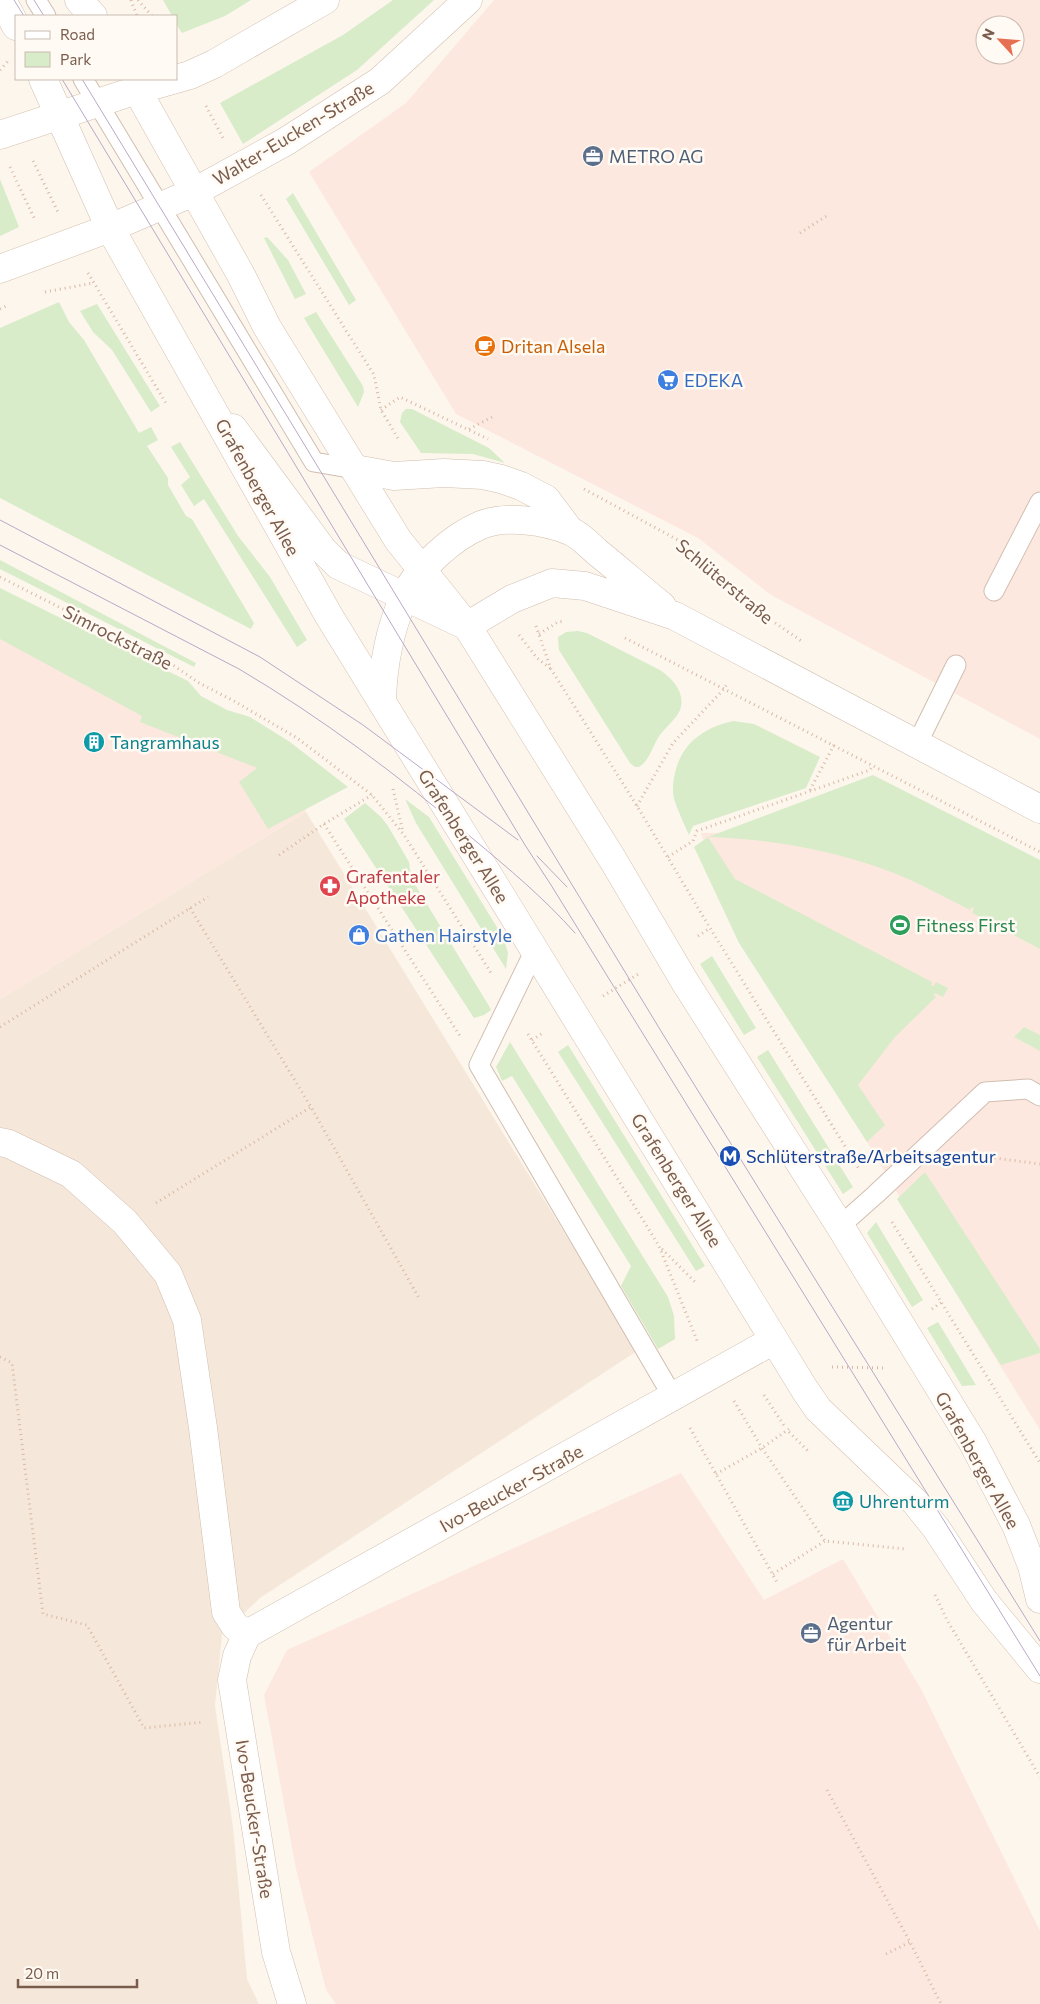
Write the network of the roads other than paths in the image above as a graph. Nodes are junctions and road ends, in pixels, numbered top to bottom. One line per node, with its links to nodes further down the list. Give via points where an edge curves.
1 (2, 0): 8 (street)
2 (36, 0): 6 (lane)
3 (79, 0): 7 (street)
4 (325, 0): 9 (street, via 214,64)
5 (468, 0): 16 (street, Walter-Eucken-Straße, via 380,81 285,142)
6 (45, 15)
7 (92, 15)
8 (15, 24)
9 (178, 77)
10 (44, 80): 14 (street, Grafenberger Allee)
11 (158, 80): 12 (street)
12 (133, 84): 13 (street); 16 (street, Grafenberger Allee)
13 (90, 95): 14 (street); 17 (lane)
14 (61, 115): 15 (street); 18 (street, Grafenberger Allee)
15 (0, 135)
16 (194, 192): 17 (street, Walter-Eucken-Straße); 21 (street, Grafenberger Allee, via 267,327)
17 (156, 208): 18 (street); 21 (lane, via 314,462)
18 (110, 228): 19 (street); 20 (street, Grafenberger Allee)
19 (0, 269)
20 (198, 380): 26 (street, via 323,550 338,564); 30 (street, Grafenberger Allee, via 330,616)
21 (354, 469): 23 (street, via 394,476 444,473 501,479 546,499); 24 (street, Grafenberger Allee, via 398,540)
22 (1040, 502): 25 (lane)
23 (570, 530): 24 (street, via 525,520 481,525 461,536); 27 (street)
24 (422, 570): 26 (street); 28 (street, Grafenberger Allee)
25 (994, 591)
26 (405, 596): 28 (street); 30 (street, via 386,651)
27 (675, 616): 28 (street, via 585,586 552,583 512,599); 31 (street)
28 (467, 626): 36 (street, Grafenberger Allee, via 685,982)
29 (956, 665): 31 (lane)
30 (382, 701): 33 (street, Grafenberger Allee)
31 (917, 744): 32 (street)
32 (1040, 810)
33 (535, 950): 37 (street, Grafenberger Allee); 38 (lane, via 478,1065)
34 (1034, 1093): 36 (lane, via 985,1092)
35 (0, 1142): 40 (street, via 72,1174 125,1222 168,1274 187,1320 226,1612 235,1626)
36 (840, 1226): 39 (street, Grafenberger Allee, via 997,1486 1032,1566)
37 (774, 1340): 38 (street, Ivo-Beucker-Straße, via 716,1374); 41 (street, Grafenberger Allee, via 818,1409 915,1502 984,1601)
38 (679, 1409): 40 (street, Ivo-Beucker-Straße)
39 (1040, 1598)
40 (248, 1634): 42 (street, Ivo-Beucker-Straße, via 232,1680 276,1952)
41 (1040, 1669)
42 (292, 2004)

